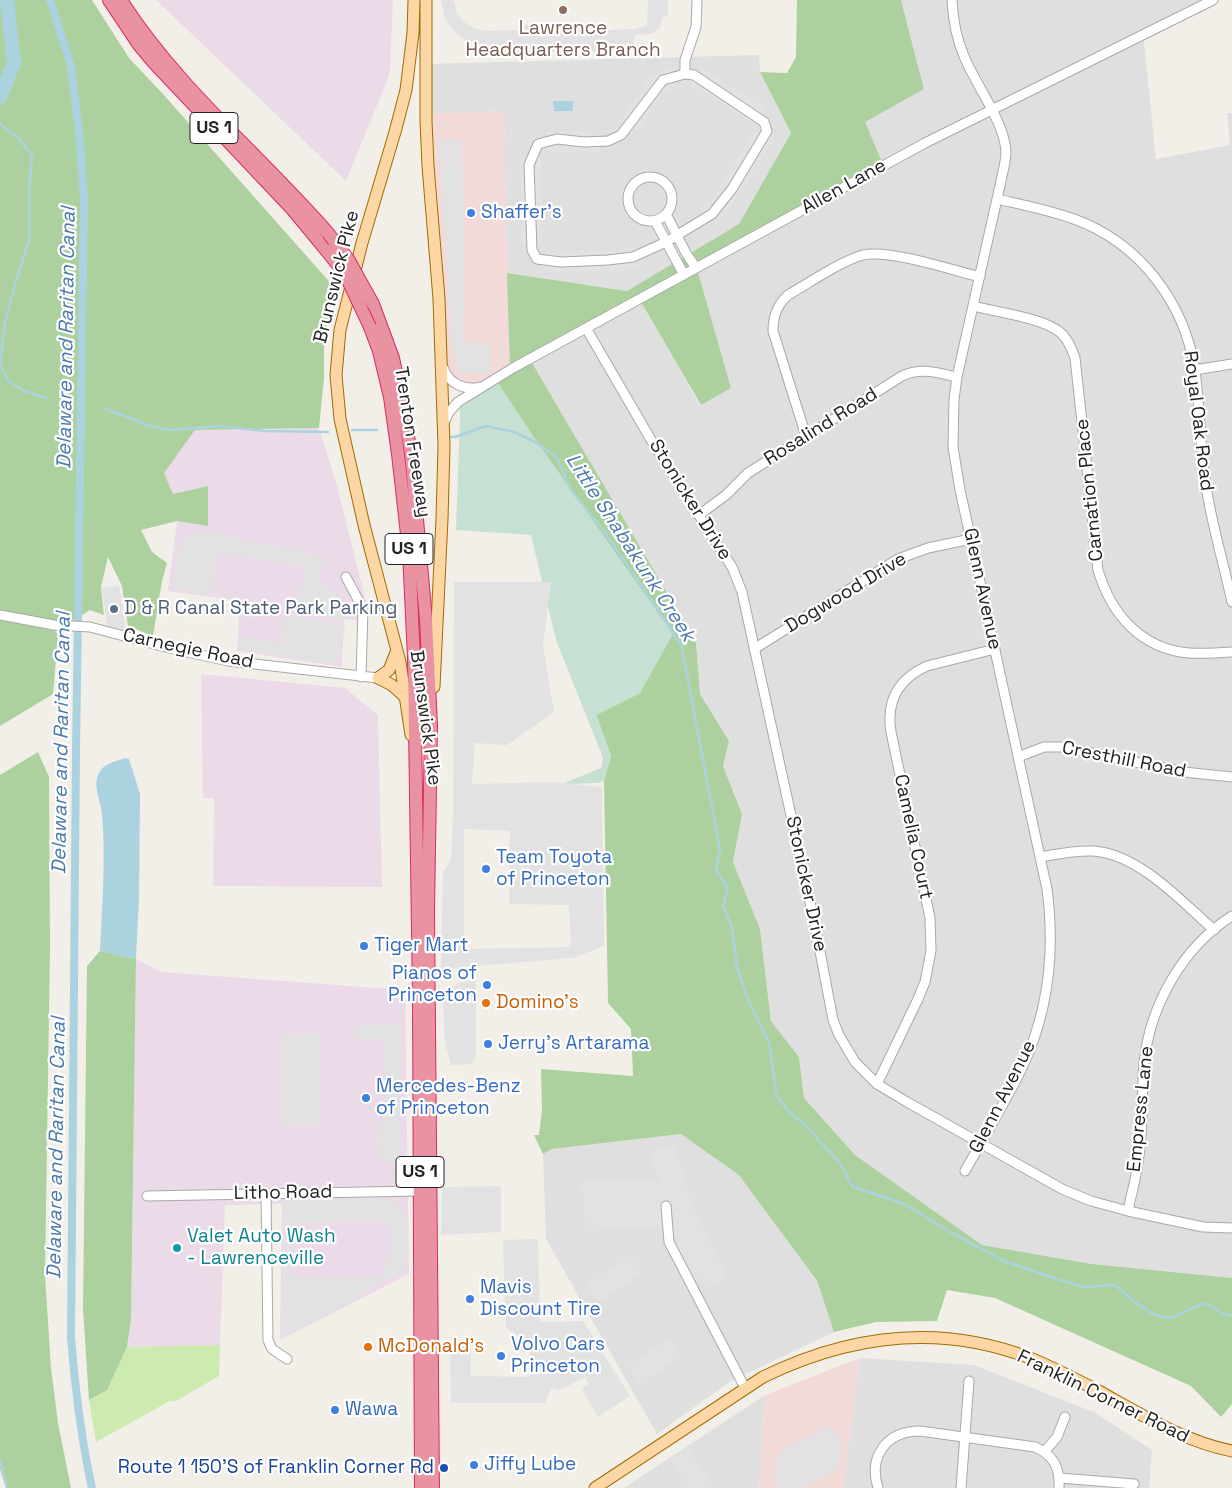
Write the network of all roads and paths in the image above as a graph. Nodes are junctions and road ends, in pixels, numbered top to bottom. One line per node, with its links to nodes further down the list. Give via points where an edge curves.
1 (109, 0): 42 (highway, Trenton Freeway / US 1, bridge, via 154,63 292,209 326,250 345,274 370,327 390,397 410,552)
2 (121, 0): 40 (highway, Trenton Freeway / US 1, bridge, via 162,57 328,233 348,259 373,304 393,358 411,453 426,620)
3 (414, 0): 34 (main road, Brunswick Pike, via 406,90 340,330 336,375 342,427)
4 (426, 0): 21 (main road, Brunswick Pike, via 426,121)
5 (697, 0): 9 (street, via 696,27 685,60)
6 (952, 0): 10 (street, Glenn Avenue, via 958,41)
7 (1213, 0): 8 (street, Allen Lane)
8 (1193, 4): 10 (street, Allen Lane)
9 (685, 74): 14 (street, via 694,75 753,114 764,122 767,131 732,189 712,214); 15 (street, via 663,80 621,135 608,141 557,139 538,144 529,164 532,250 537,259 561,262 633,257)
10 (991, 110): 11 (street, Glenn Avenue, via 1001,129 1006,150); 16 (street, Allen Lane)
11 (997, 199): 18 (street, Glenn Avenue); 23 (street, Royal Oak Road, via 1074,219 1106,234 1135,256 1171,300 1187,336)
12 (666, 214): 13 (street); 13 (street, via 672,200 668,187 657,178 637,182 628,194 630,209 640,219); 14 (street)
13 (655, 221): 15 (street)
14 (677, 235): 15 (street); 16 (street)
15 (666, 242): 17 (street)
16 (696, 268): 17 (street, Allen Lane)
17 (684, 275): 20 (street, Allen Lane)
18 (980, 276): 19 (street, Glenn Avenue); 27 (street, via 887,254 871,254 847,262 788,295 775,314 773,330)
19 (973, 306): 24 (street, Glenn Avenue); 36 (street, Carnation Place, via 1046,324 1062,334 1072,349 1098,570 1118,613 1138,632 1163,647 1188,653)
20 (586, 328): 25 (street, Allen Lane); 28 (street, Stonicker Drive)
21 (442, 364): 25 (street, via 448,378 460,386); 26 (main road, Brunswick Pike)
22 (1232, 364): 23 (street)
23 (1195, 370): 31 (street, Royal Oak Road, via 1205,479)
24 (957, 377): 27 (street, Rosalind Road, via 925,370 909,373); 29 (street, Glenn Avenue, via 953,422 956,471)
25 (482, 387): 26 (street, Allen Lane, via 454,405)
26 (443, 428): 40 (main road, Brunswick Pike, via 442,534)
27 (806, 436): 28 (street, Rosalind Road, via 748,473)
28 (699, 515): 33 (street, Stonicker Drive, via 738,580)
29 (971, 539): 33 (street, Dogwood Drive, via 928,548 898,559); 35 (street, Glenn Avenue)
30 (346, 577): 37 (street, via 362,609)
31 (1232, 602)
32 (0, 615): 37 (street, Carnegie Road, via 54,625 90,627 211,658)
33 (754, 649): 47 (street, Stonicker Drive, via 834,1020 846,1049)
34 (397, 650): 38 (main road, via 389,670); 39 (main road, Brunswick Pike)
35 (995, 650): 41 (street, Glenn Avenue); 47 (street, Camelia Court, via 918,670 903,682 892,700 891,732 930,918 931,952 925,982)
36 (1232, 652)
37 (361, 677): 38 (street, Carnegie Road)
38 (378, 678): 39 (main road)
39 (405, 697): 42 (main road, Brunswick Pike)
40 (431, 725): 67 (highway, Brunswick Pike / US 1, via 428,912)
41 (1018, 757): 43 (street, Cresthill Road, via 1044,747 1062,746 1184,772); 44 (street, Glenn Avenue)
42 (417, 774): 50 (highway, Brunswick Pike / US 1)
43 (1232, 777)
44 (1040, 857): 46 (street, via 1081,851 1121,857 1144,870); 48 (street, Glenn Avenue, via 1048,896 1051,936 1044,1003 1022,1067)
45 (1232, 916): 46 (street, Empress Lane)
46 (1214, 930): 54 (street, Empress Lane, via 1199,943 1175,974 1151,1028 1144,1062 1138,1162)
47 (877, 1084): 48 (street, Stonicker Drive)
48 (980, 1144): 49 (street, Glenn Avenue); 54 (street, Stonicker Drive, via 1062,1189)
49 (965, 1171)
50 (420, 1191): 51 (street, Litho Road); 66 (highway, Brunswick Pike / US 1)
51 (266, 1194): 52 (street, Litho Road); 56 (street, via 268,1340 272,1349)
52 (147, 1196)
53 (666, 1206): 58 (street, via 669,1242)
54 (1128, 1211): 55 (street, Stonicker Drive, via 1203,1226)
55 (1232, 1228)
56 (287, 1359)
57 (970, 1381): 60 (street)
58 (745, 1388): 62 (main road, Franklin Corner Road, via 788,1364 852,1344 919,1337 964,1341 1007,1350 1050,1366 1179,1434 1205,1445); 65 (main road, Franklin Corner Road)
59 (1065, 1417): 61 (street, via 1057,1437)
60 (965, 1438): 61 (street); 68 (street, via 920,1431 894,1437 878,1456 875,1472); 69 (street)
61 (1045, 1451): 63 (street, via 1056,1464)
62 (1232, 1451)
63 (1060, 1478): 64 (street); 70 (street)
64 (1134, 1484)
65 (600, 1487)
66 (421, 1488)
67 (433, 1488)
68 (878, 1488)
69 (962, 1488)
70 (1059, 1488)

